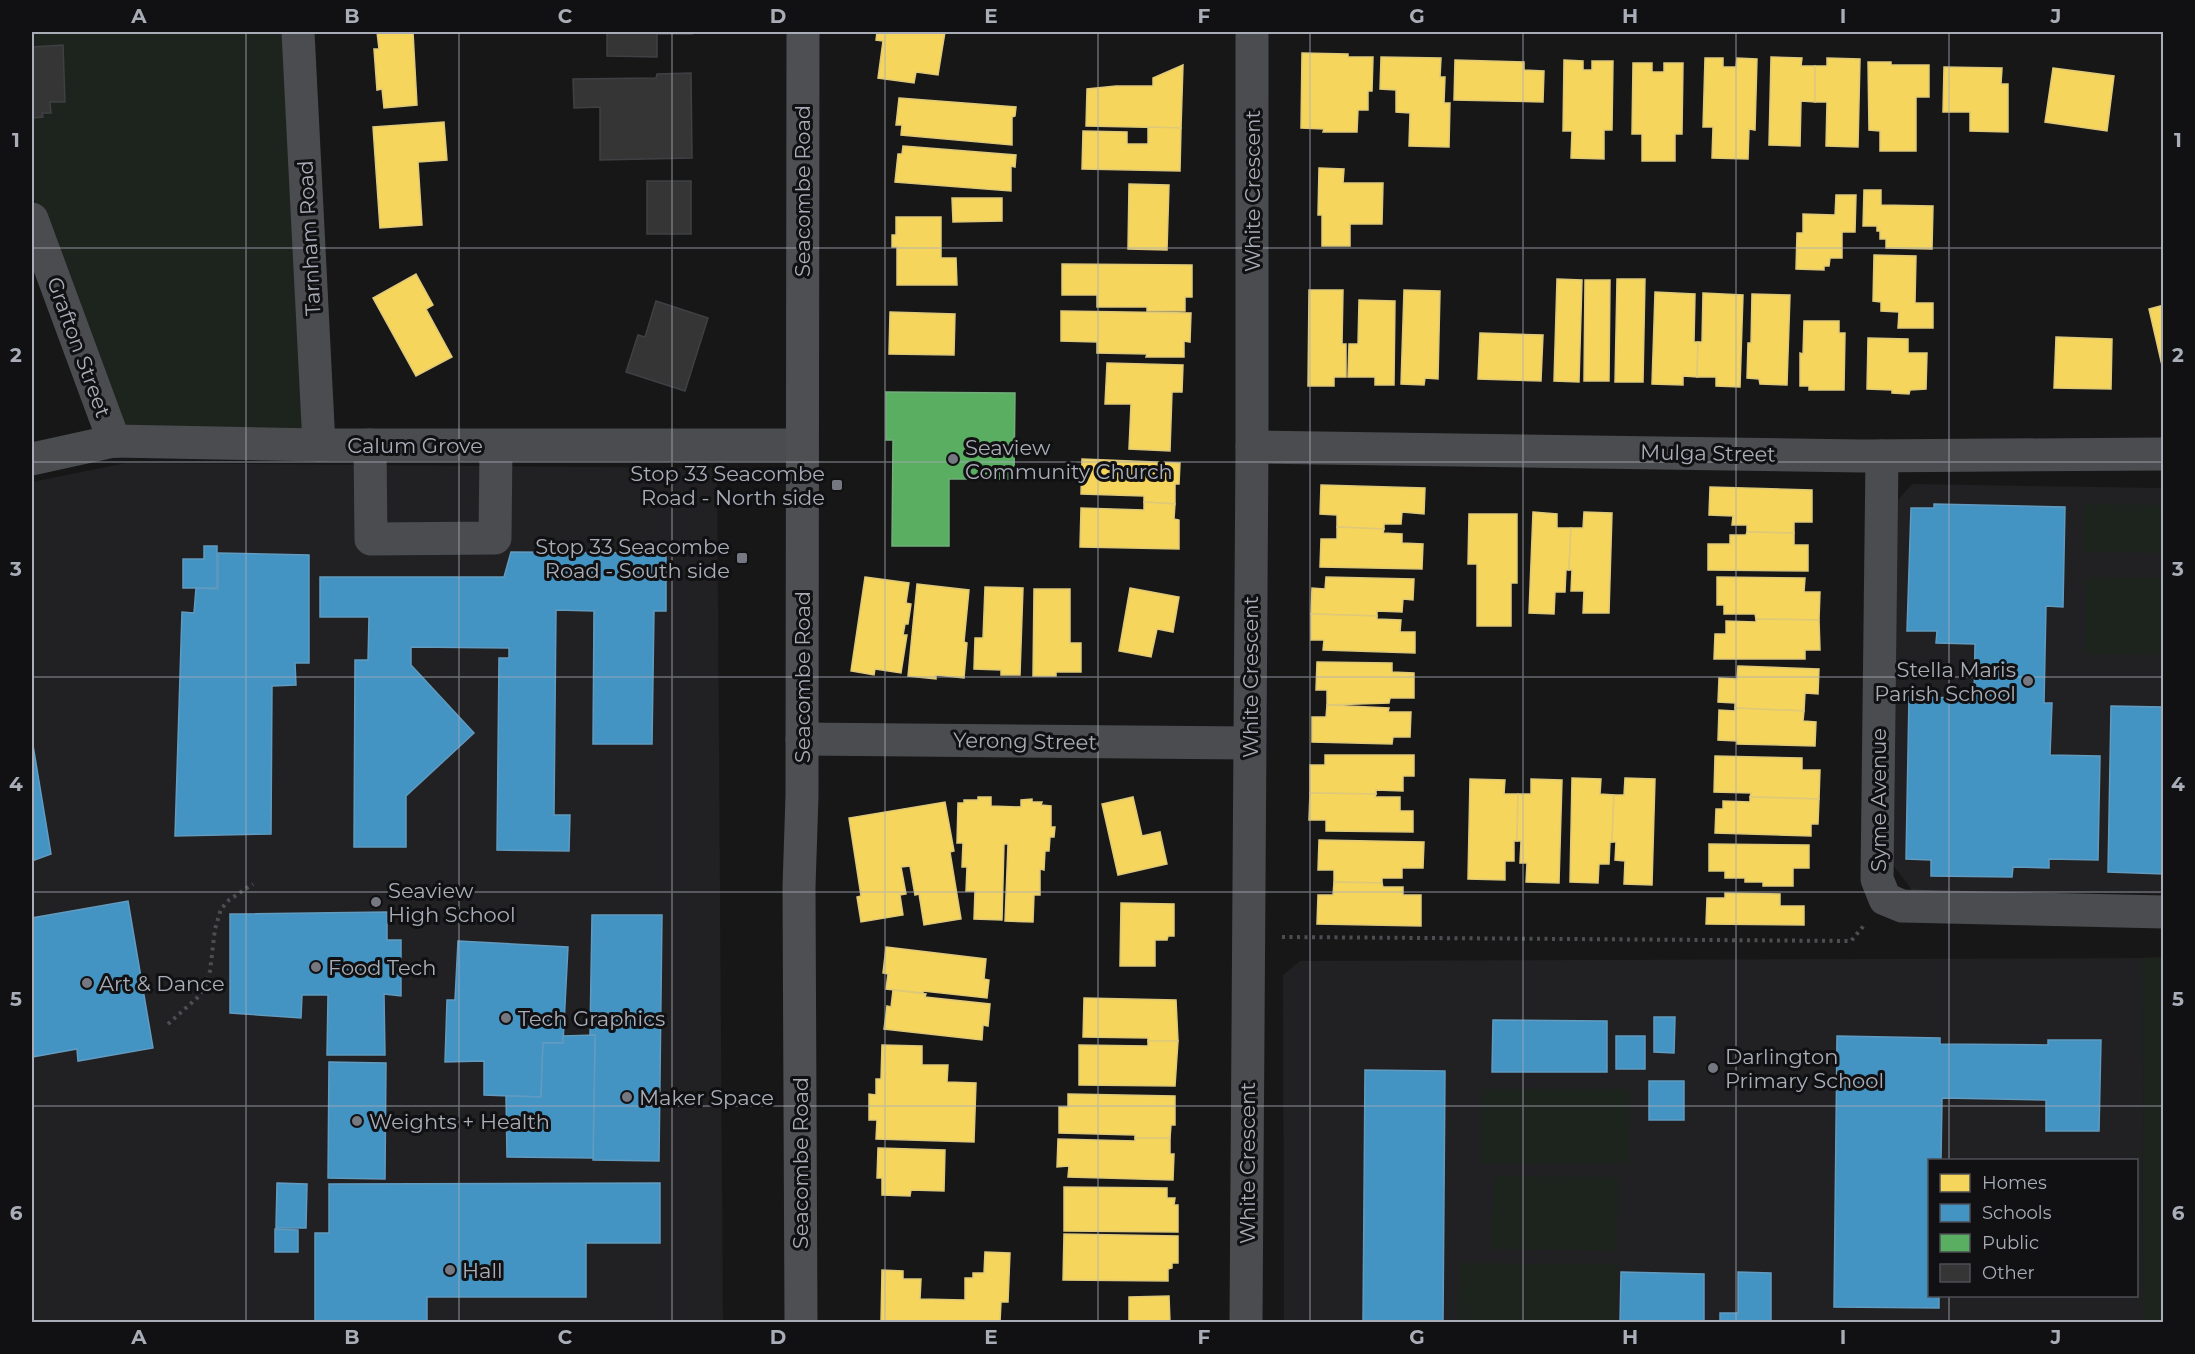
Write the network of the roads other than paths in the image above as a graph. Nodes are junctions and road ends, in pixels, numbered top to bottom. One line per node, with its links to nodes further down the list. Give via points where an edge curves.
1 (298, 32): 6 (street, Tarnham Road)
2 (803, 32): 8 (main road, Seacombe Road)
3 (1252, 32): 10 (street, White Crescent)
4 (32, 219): 5 (street, Grafton Street)
5 (114, 441): 6 (street, Calum Grove); 13 (street, Calum Grove)
6 (319, 445): 7 (street, Calum Grove)
7 (370, 445): 9 (street, Calum Grove); 9 (street, via 371,539 495,538)
8 (802, 445): 9 (street, Calum Grove); 14 (main road, Seacombe Road)
9 (496, 446)
10 (1252, 447): 12 (street, Mulga Street); 15 (street, White Crescent)
11 (2163, 454): 12 (street, Mulga Street)
12 (1882, 456): 16 (street, Syme Avenue, via 1876,879 1886,899 1902,906)
13 (32, 459)
14 (802, 739): 15 (street, Yerong Street); 17 (main road, Seacombe Road)
15 (1249, 743): 18 (street, White Crescent)
16 (2163, 912)
17 (801, 1323)
18 (1246, 1323)

